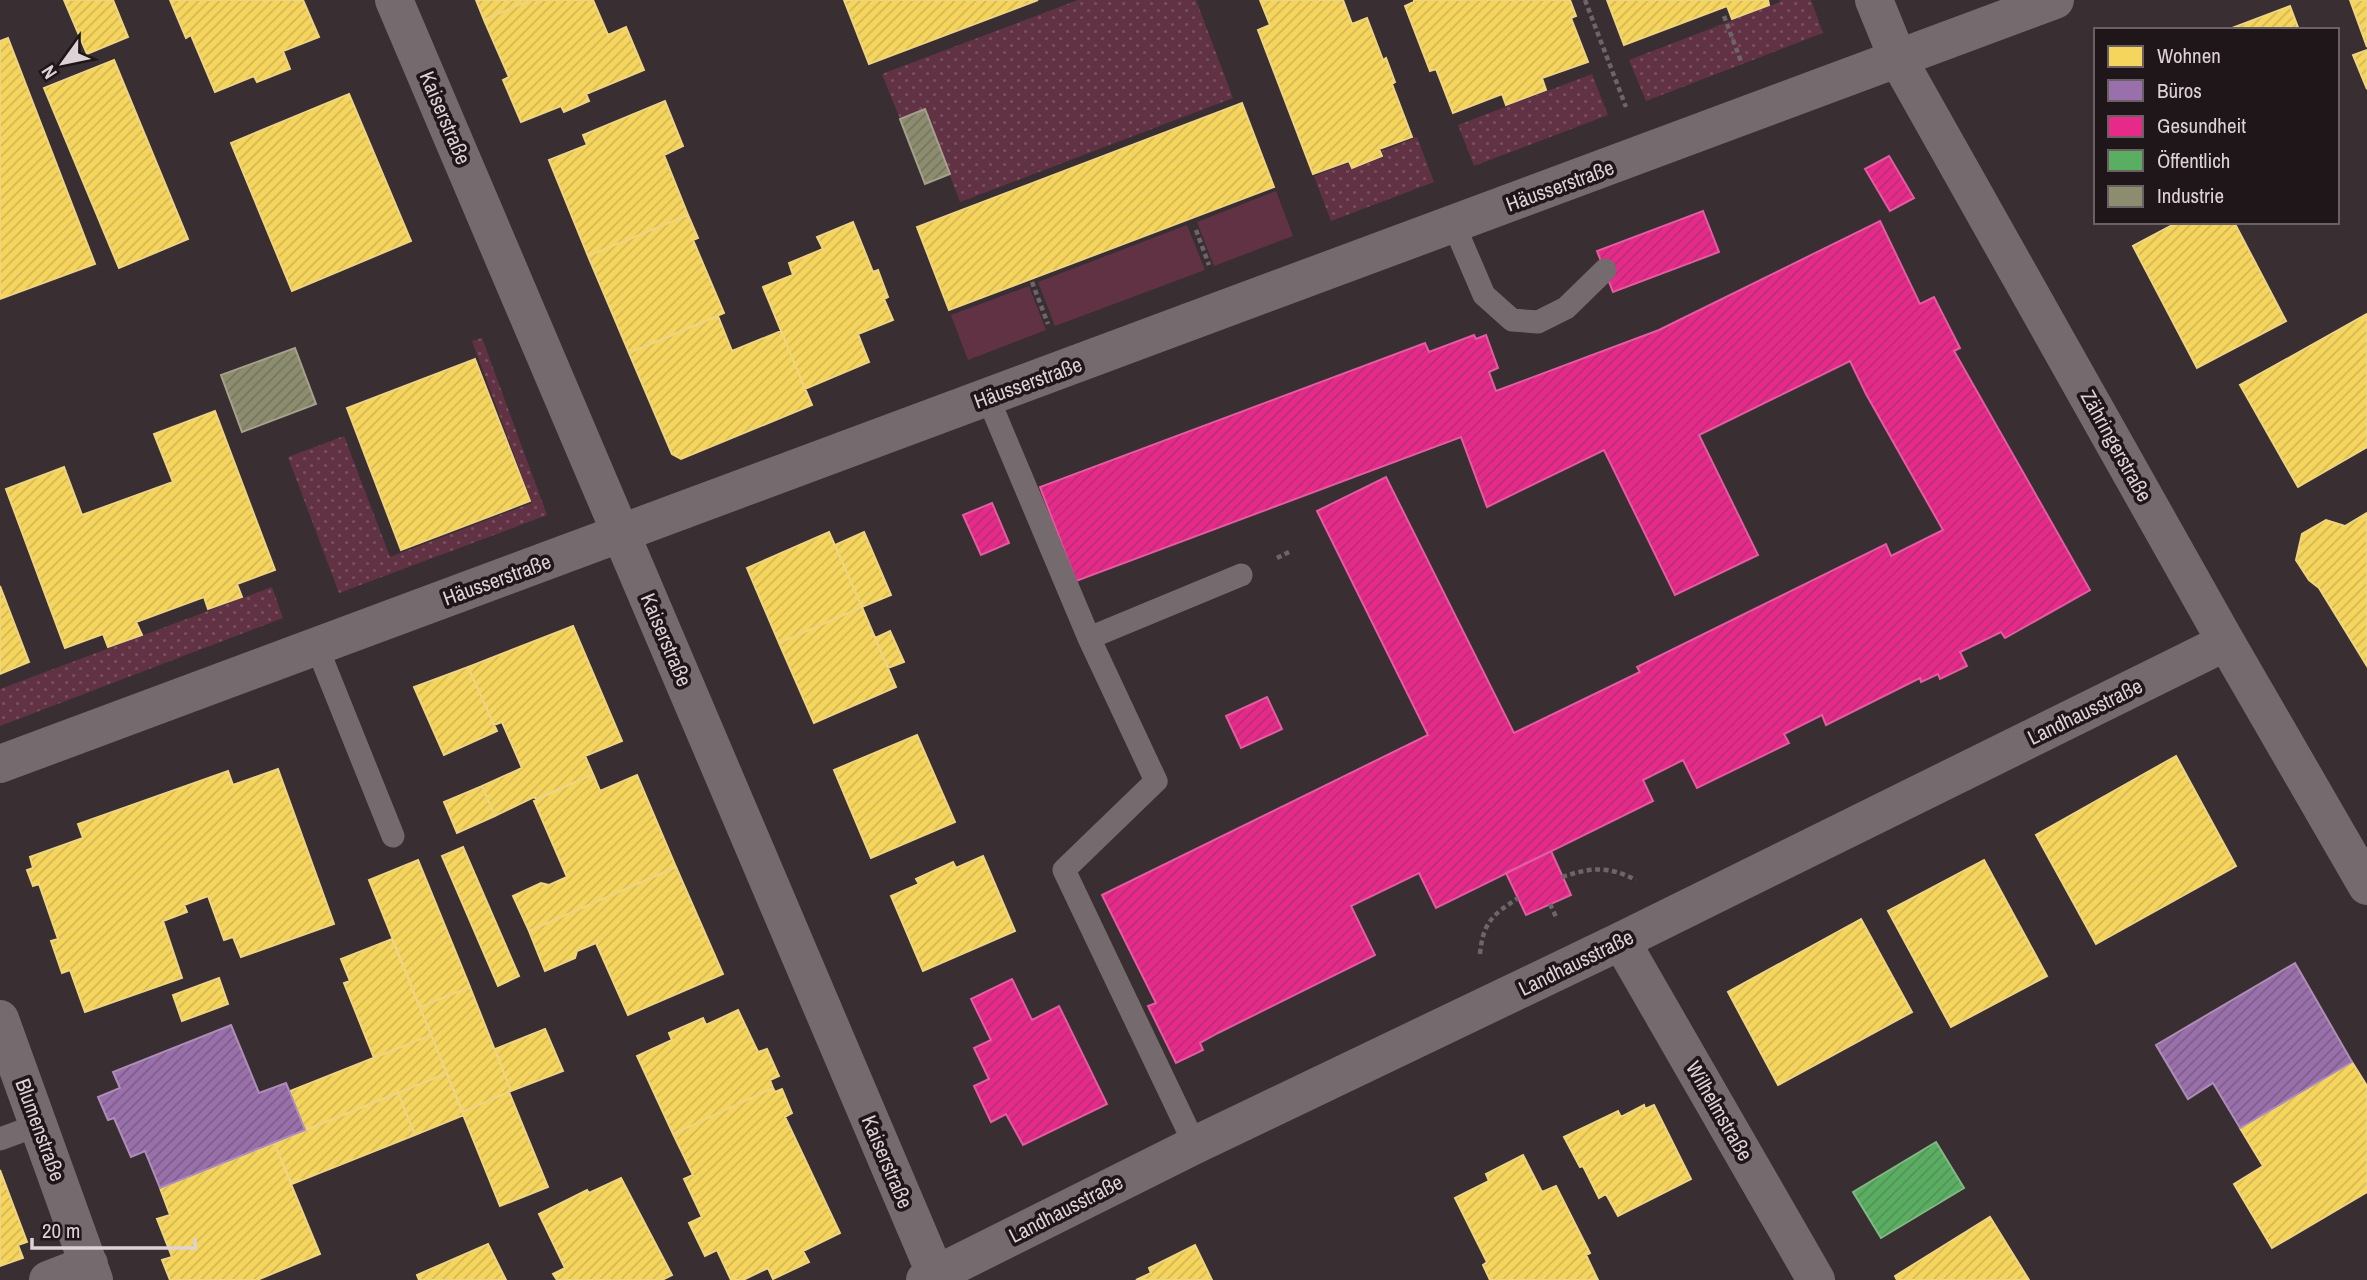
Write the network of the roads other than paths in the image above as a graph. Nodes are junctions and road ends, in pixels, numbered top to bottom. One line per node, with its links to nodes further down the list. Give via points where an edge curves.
1 (394, 0): 8 (street, Kaiserstraße)
2 (1874, 0): 4 (street, Zähringerstraße)
3 (2055, 0): 4 (street, Häusserstraße)
4 (1898, 59): 5 (street, Häusserstraße); 11 (street, Zähringerstraße)
5 (1454, 225): 6 (lane, via 1484,295 1512,320 1538,322 1566,308); 7 (street, Häusserstraße)
6 (1605, 270)
7 (988, 398): 8 (street, Häusserstraße); 10 (lane)
8 (621, 534): 12 (street, Häusserstraße); 22 (street, Kaiserstraße)
9 (1241, 575): 10 (lane)
10 (1089, 638): 20 (lane, via 1156,781 1064,870)
11 (2226, 642): 15 (street, Zähringerstraße); 16 (street, Landhausstraße)
12 (317, 647): 13 (street, Häusserstraße); 14 (lane)
13 (0, 764)
14 (393, 836)
15 (2367, 886)
16 (1621, 941): 20 (street, Landhausstraße); 24 (street, Wilhelmstraße)
17 (0, 1019): 18 (street, Blumenstraße)
18 (38, 1125): 19 (lane); 21 (street, Blumenstraße)
19 (0, 1139)
20 (1195, 1145): 22 (street, Landhausstraße)
21 (92, 1272): 23 (street)
22 (933, 1278)
23 (48, 1280)
24 (1816, 1280)

